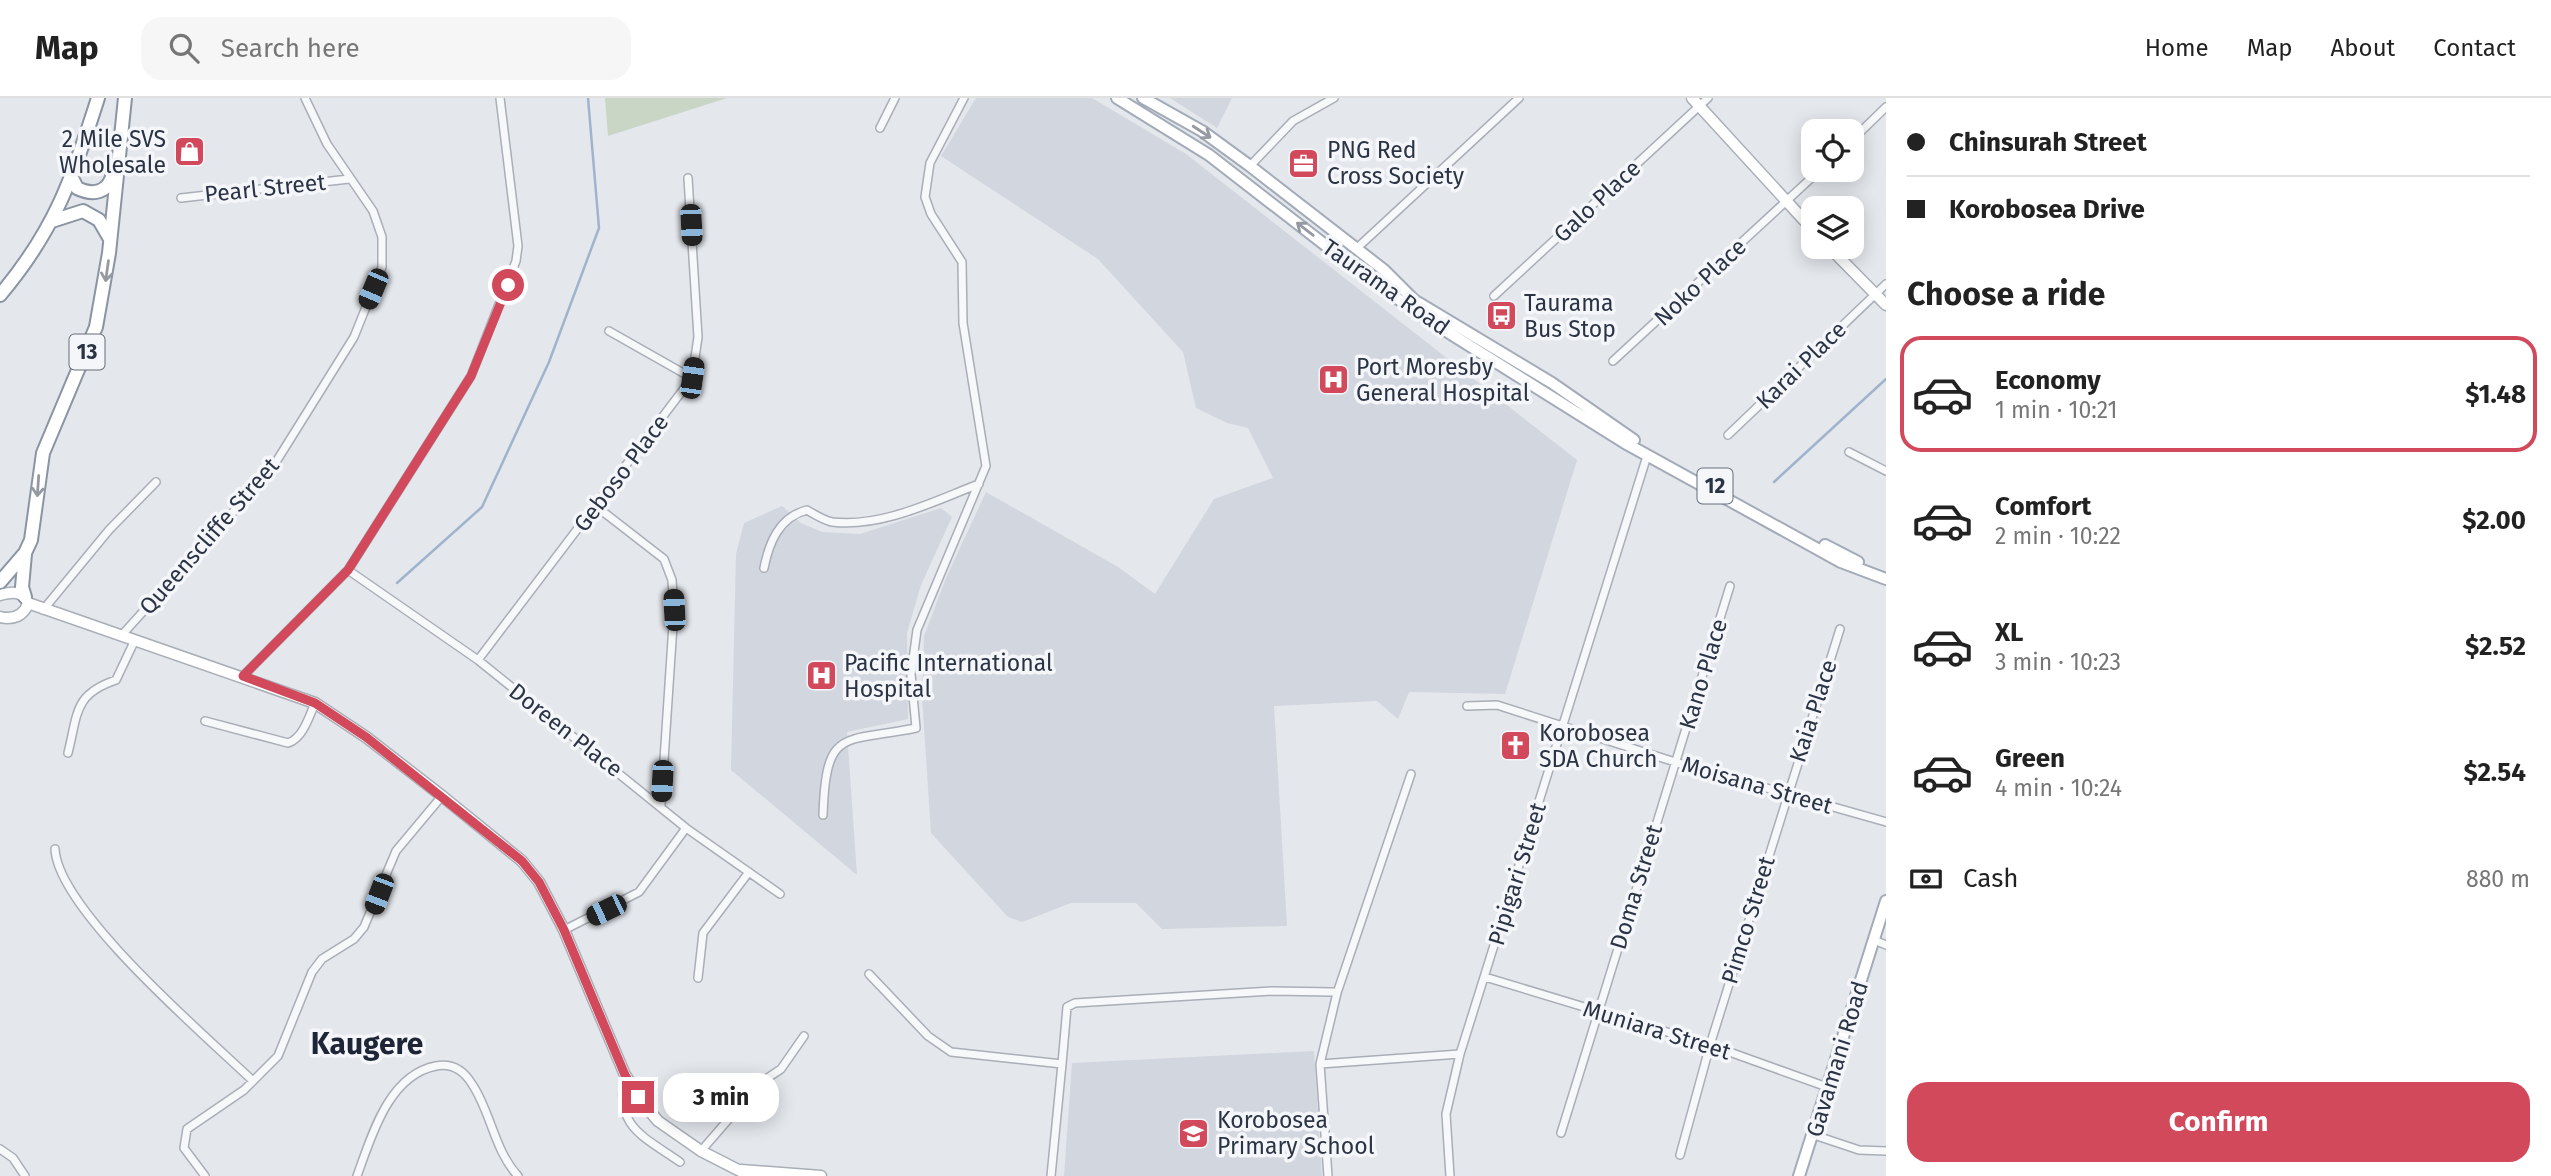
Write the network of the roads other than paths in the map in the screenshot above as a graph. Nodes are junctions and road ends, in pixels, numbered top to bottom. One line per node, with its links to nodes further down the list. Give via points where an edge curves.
1 (98, 98): 19 (highway)
2 (125, 98): 15 (highway, 13)
3 (305, 98): 17 (street, Queenscliffe Street, via 312,119)
4 (500, 98): 45 (street, via 517,232 516,261 471,376)
5 (895, 98): 13 (street)
6 (964, 98): 41 (street, via 930,163 925,197 962,262 964,323 986,467)
7 (1117, 98): 38 (main road, Taurama Road / 12, one-way to 7, via 1419,314 1209,155)
8 (1143, 98): 16 (main road, Taurama Road / 12, one-way to 16, via 1202,131)
9 (1334, 98): 16 (street, via 1293,121)
10 (1519, 98): 26 (street)
11 (1700, 101): 22 (main road); 31 (street, Galo Place)
12 (1886, 107): 14 (street)
13 (880, 128)
14 (1864, 128)
15 (120, 135): 19 (highway, via 112,177 102,191 86,192); 25 (highway, 13)
16 (1250, 166): 26 (main road, Taurama Road / 12)
17 (349, 178): 21 (street, Pearl Street); 56 (street, Queenscliffe Street, via 373,211 383,250 382,267 354,337 271,470)
18 (688, 178): 35 (street, Geboso Place, via 698,337)
19 (73, 180): 24 (highway)
20 (1807, 182): 22 (street, Noko Place)
21 (181, 198)
22 (1786, 201): 23 (main road); 34 (street, Noko Place)
23 (1801, 217)
24 (52, 220): 25 (highway, via 83,211 99,220); 29 (highway)
25 (110, 240): 43 (highway, 13, one-way to 43, via 96,327 43,453 35,526)
26 (1356, 248): 46 (main road, Taurama Road / 12, via 1415,300 1552,383 1643,446)
27 (1840, 259): 30 (main road)
28 (1886, 284): 30 (street, Karai Place)
29 (0, 295)
30 (1875, 295): 32 (main road); 36 (street, Karai Place)
31 (1494, 296)
32 (1886, 305)
33 (609, 331): 35 (street)
34 (1613, 361)
35 (692, 378): 42 (street, Geboso Place)
36 (1728, 435)
37 (1849, 452): 39 (street)
38 (1647, 456): 47 (main road, Taurama Road / 12, via 1841,562); 63 (street, Pipigari Street)
39 (1886, 471)
40 (156, 482): 52 (street)
41 (979, 484): 44 (street, via 899,514 859,521 830,522 807,510 794,514 769,544); 70 (street, via 917,630 911,674 916,728 861,735 841,743 826,770)
42 (597, 507): 58 (street, Geboso Place); 69 (street, via 664,559 672,580)
43 (24, 553): 48 (highway, 13); 51 (highway)
44 (764, 568)
45 (348, 570): 58 (street, Doreen Place); 59 (street)
46 (1886, 573)
47 (1886, 579)
48 (0, 582)
49 (1730, 586): 65 (street, Kano Place)
50 (0, 595): 51 (main road, via 16,593)
51 (26, 600): 52 (main road); 53 (main road)
52 (42, 609): 53 (main road); 56 (main road)
53 (21, 615): 54 (main road)
54 (3, 619)
55 (1840, 629): 67 (street, Kaia Place)
56 (120, 637): 57 (main road)
57 (135, 642): 59 (main road); 64 (street, via 116,680 92,688 81,704)
58 (478, 660): 69 (street, Doreen Place)
59 (243, 676): 60 (main road)
60 (315, 703): 62 (street, via 306,725 288,743); 68 (main road)
61 (1467, 706): 63 (street, Moisana Street, via 1497,705)
62 (205, 721)
63 (1562, 726): 65 (street, Moisana Street); 81 (street, Pipigari Street)
64 (68, 753)
65 (1675, 762): 67 (street, Moisana Street); 84 (street, Doma Street)
66 (1412, 774): 83 (street)
67 (1787, 794): 71 (street, Moisana Street); 86 (street, Pimco Street)
68 (442, 796): 77 (main road, via 532,871); 91 (street, via 396,851 364,927 312,972 278,1056)
69 (661, 805): 72 (street, Doreen Place)
70 (823, 815)
71 (1886, 822)
72 (686, 828): 74 (street, Doreen Place); 77 (street, via 639,892)
73 (55, 849): 91 (street, via 55,862 86,914)
74 (749, 872): 75 (street, Doreen Place); 82 (street, via 703,933)
75 (780, 894)
76 (1886, 901): 78 (main road, Gavamani Road)
77 (564, 930): 90 (main road)
78 (1874, 940): 79 (street); 92 (main road, Gavamani Road)
79 (1886, 944)
80 (869, 974): 88 (street, via 928,1036 951,1052)
81 (1485, 977): 84 (street, Muniara Street); 87 (street, Pipigari Street)
82 (698, 978)
83 (1338, 993): 88 (street, via 1272,991 1076,1003 1067,1007 1063,1021); 89 (street)
84 (1598, 1012): 86 (street, Muniara Street); 93 (street, Doma Street)
85 (804, 1036): 97 (street, via 781,1069 760,1083)
86 (1710, 1045): 92 (street, Muniara Street); 98 (street, Pimco Street)
87 (1460, 1054): 89 (street); 109 (street, Pipigari Street, via 1446,1114)
88 (1062, 1064): 107 (street)
89 (1320, 1064): 108 (street)
90 (625, 1075): 97 (main road, via 658,1121); 99 (street, via 621,1095 628,1123)
91 (253, 1082): 102 (street, via 190,1125 184,1136 184,1148)
92 (1827, 1087): 94 (main road, Gavamani Road)
93 (1561, 1133)
94 (1814, 1135): 96 (street, via 1859,1150); 110 (main road, Gavamani Road)
95 (0, 1149): 101 (street)
96 (1886, 1151)
97 (701, 1152): 100 (main road)
98 (1680, 1155)
99 (680, 1162)
100 (737, 1169): 105 (main road); 106 (main road)
101 (25, 1176)
102 (205, 1176)
103 (357, 1176): 104 (street, via 371,1136 394,1096 423,1070 441,1065 457,1068 473,1085)
104 (518, 1176)
105 (750, 1176)
106 (821, 1176)
107 (1051, 1176)
108 (1328, 1176)
109 (1450, 1176)
110 (1800, 1176)

